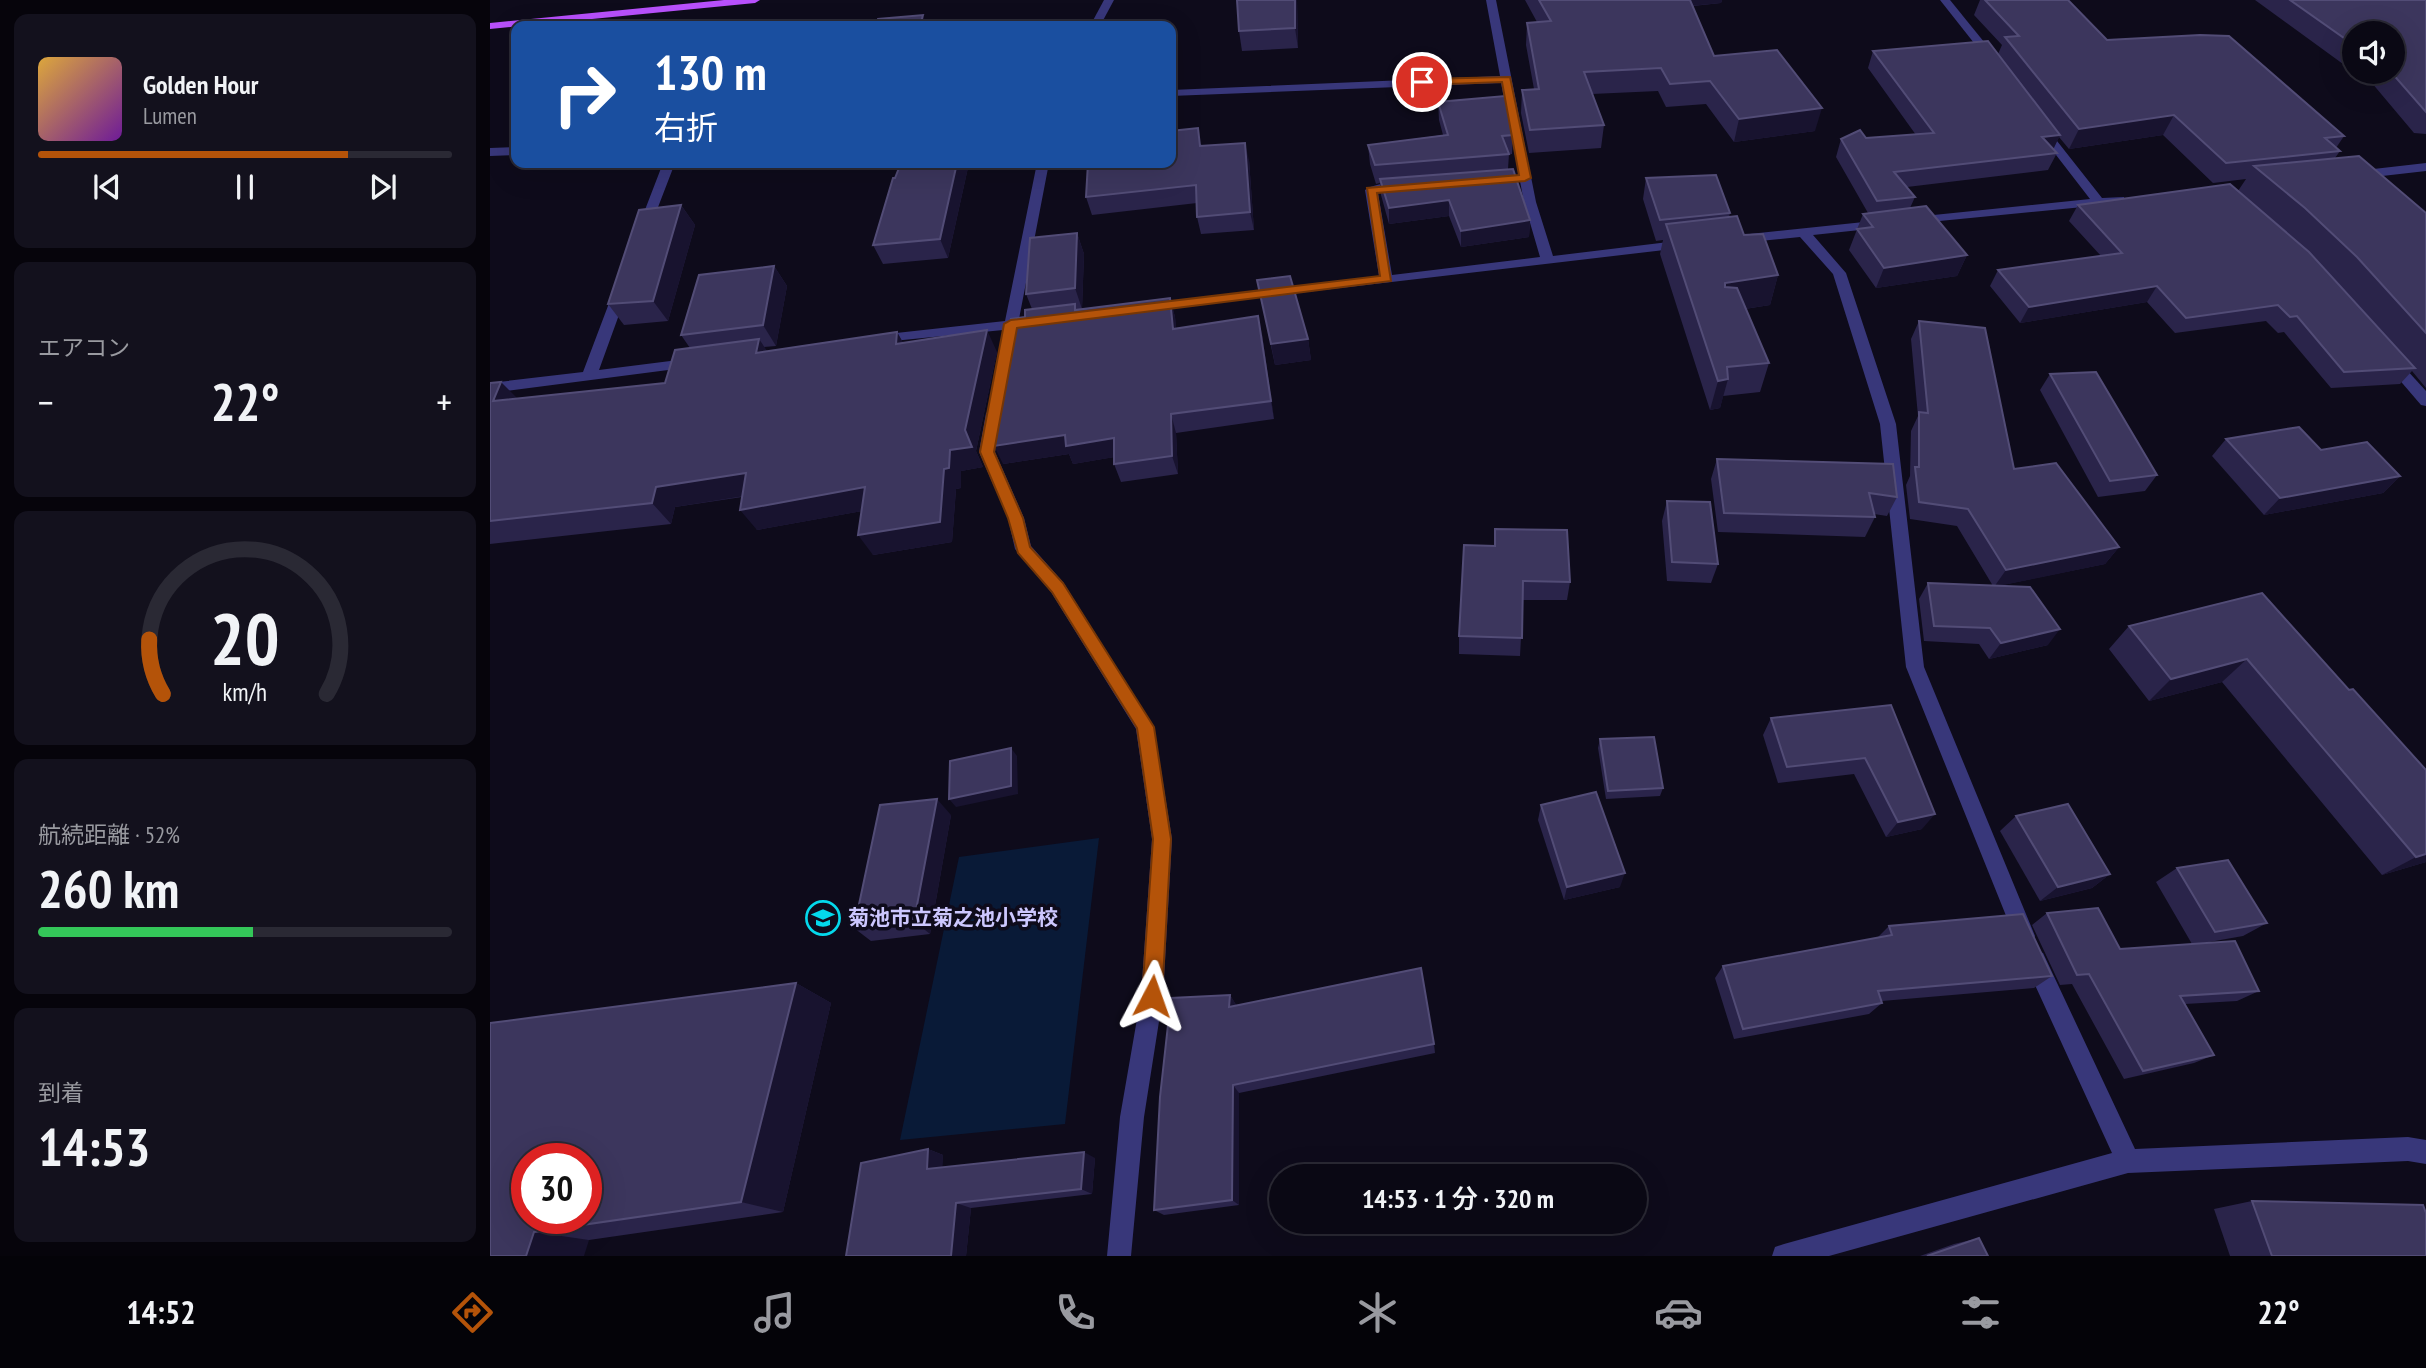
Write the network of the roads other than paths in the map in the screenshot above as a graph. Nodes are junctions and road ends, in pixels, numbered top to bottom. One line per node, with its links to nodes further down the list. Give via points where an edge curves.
1 (755, 0): 5 (main road)
2 (1109, 0): 6 (street)
3 (1491, 0): 10 (street)
4 (1945, 0): 9 (street)
5 (541, 21)
6 (1098, 21)
7 (511, 24): 8 (main road)
8 (490, 26)
9 (2001, 71)
10 (1506, 79): 11 (street); 26 (street, via 1520,178)
11 (1176, 93)
12 (2037, 122): 21 (street)
13 (511, 151): 14 (street)
14 (490, 152)
15 (2426, 167): 18 (street)
16 (667, 168): 23 (street)
17 (1042, 168): 31 (street)
18 (2343, 176)
19 (1424, 185): 28 (street, via 1371,190)
20 (2139, 198): 21 (street)
21 (2099, 202): 22 (street)
22 (1803, 232): 24 (street); 41 (street, via 1839,273 1888,424 1915,667 2012,911)
23 (641, 238)
24 (1722, 240)
25 (1695, 243): 26 (street)
26 (1546, 259): 28 (street)
27 (626, 276): 36 (street)
28 (1386, 279): 29 (street)
29 (1129, 311)
30 (1049, 320): 31 (street)
31 (1011, 324): 32 (street); 33 (street)
32 (863, 342)
33 (1006, 350)
34 (2382, 350): 39 (street)
35 (704, 362): 36 (street)
36 (589, 376): 37 (street)
37 (490, 388)
38 (999, 388): 42 (street, via 987,452 1016,518 1023,549 1057,587 1145,727 1162,839 1152,996 1132,1117)
39 (2426, 401)
40 (2426, 1152): 41 (street, via 2408,1149)
41 (2128, 1161): 43 (street)
42 (1119, 1256)
43 (1784, 1256)

